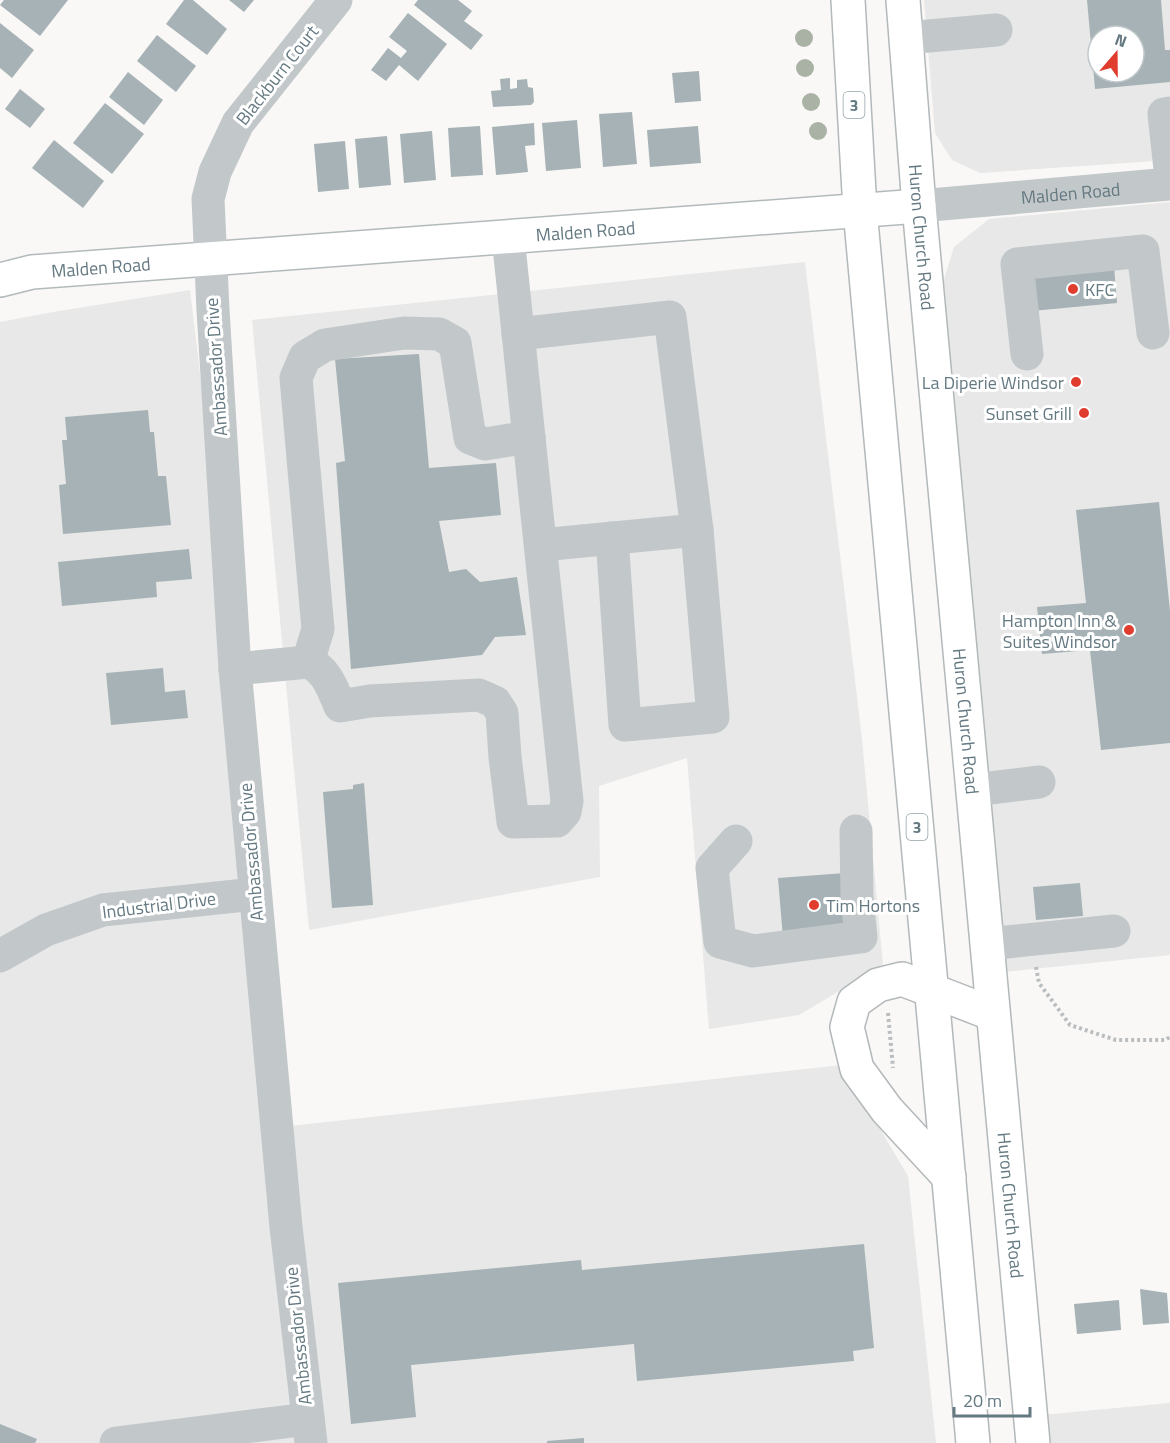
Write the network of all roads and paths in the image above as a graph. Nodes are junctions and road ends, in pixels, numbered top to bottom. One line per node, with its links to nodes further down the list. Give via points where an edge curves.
1 (336, 0): 12 (street, Blackburn Court, via 238,123 224,150 208,199)
2 (848, 0): 10 (main road, 3)
3 (903, 0): 5 (main road, Huron Church Road)
4 (996, 30): 5 (street)
5 (906, 38): 9 (main road, Huron Church Road)
6 (1167, 113): 7 (street)
7 (1170, 169)
8 (1170, 184): 9 (street, Malden Road)
9 (919, 206): 10 (main road, Malden Road); 24 (main road, Huron Church Road)
10 (860, 210): 11 (main road, Malden Road); 32 (main road, 3)
11 (508, 237): 12 (main road, Malden Road); 15 (street)
12 (210, 259): 13 (main road, Malden Road, via 32,272); 22 (street, Ambassador Drive)
13 (0, 280)
14 (1153, 333): 16 (street, via 1143,251 1017,264)
15 (518, 334): 17 (street); 18 (street, via 670,316)
16 (1027, 354)
17 (529, 437): 20 (street); 21 (street, via 485,444 470,438 455,343 439,334 404,333 325,345 305,357 296,378 318,629)
18 (697, 530): 19 (street); 19 (street, via 713,717 625,725)
19 (612, 538): 20 (street)
20 (540, 545): 21 (street, via 567,801 565,812 556,821 513,822 502,713 495,702 479,695 340,706 326,676)
21 (309, 662): 22 (street)
22 (235, 669): 27 (street, Ambassador Drive)
23 (1039, 782): 24 (street)
24 (973, 790): 30 (main road, Huron Church Road)
25 (856, 831): 26 (street, via 861,937 753,951 720,942 712,868)
26 (736, 841)
27 (255, 894): 31 (street, Industrial Drive, via 103,910 46,930); 38 (street, Ambassador Drive)
28 (1114, 931): 29 (street)
29 (1031, 940): 30 (street); 35 (path, via 1039,983 1070,1025 1116,1040)
30 (987, 945): 34 (main road, Huron Church Road)
31 (0, 956)
32 (932, 990): 34 (main road); 37 (main road, 3); 37 (main road, via 902,979 878,985 854,1002 847,1027 857,1069 887,1110)
33 (888, 1009): 36 (path)
34 (993, 1014): 42 (main road, Huron Church Road)
35 (1170, 1038)
36 (894, 1076)
37 (949, 1177): 41 (main road, 3)
38 (309, 1431): 39 (street)
39 (257, 1434): 40 (street)
40 (116, 1443)
41 (973, 1443)
42 (1033, 1443)

